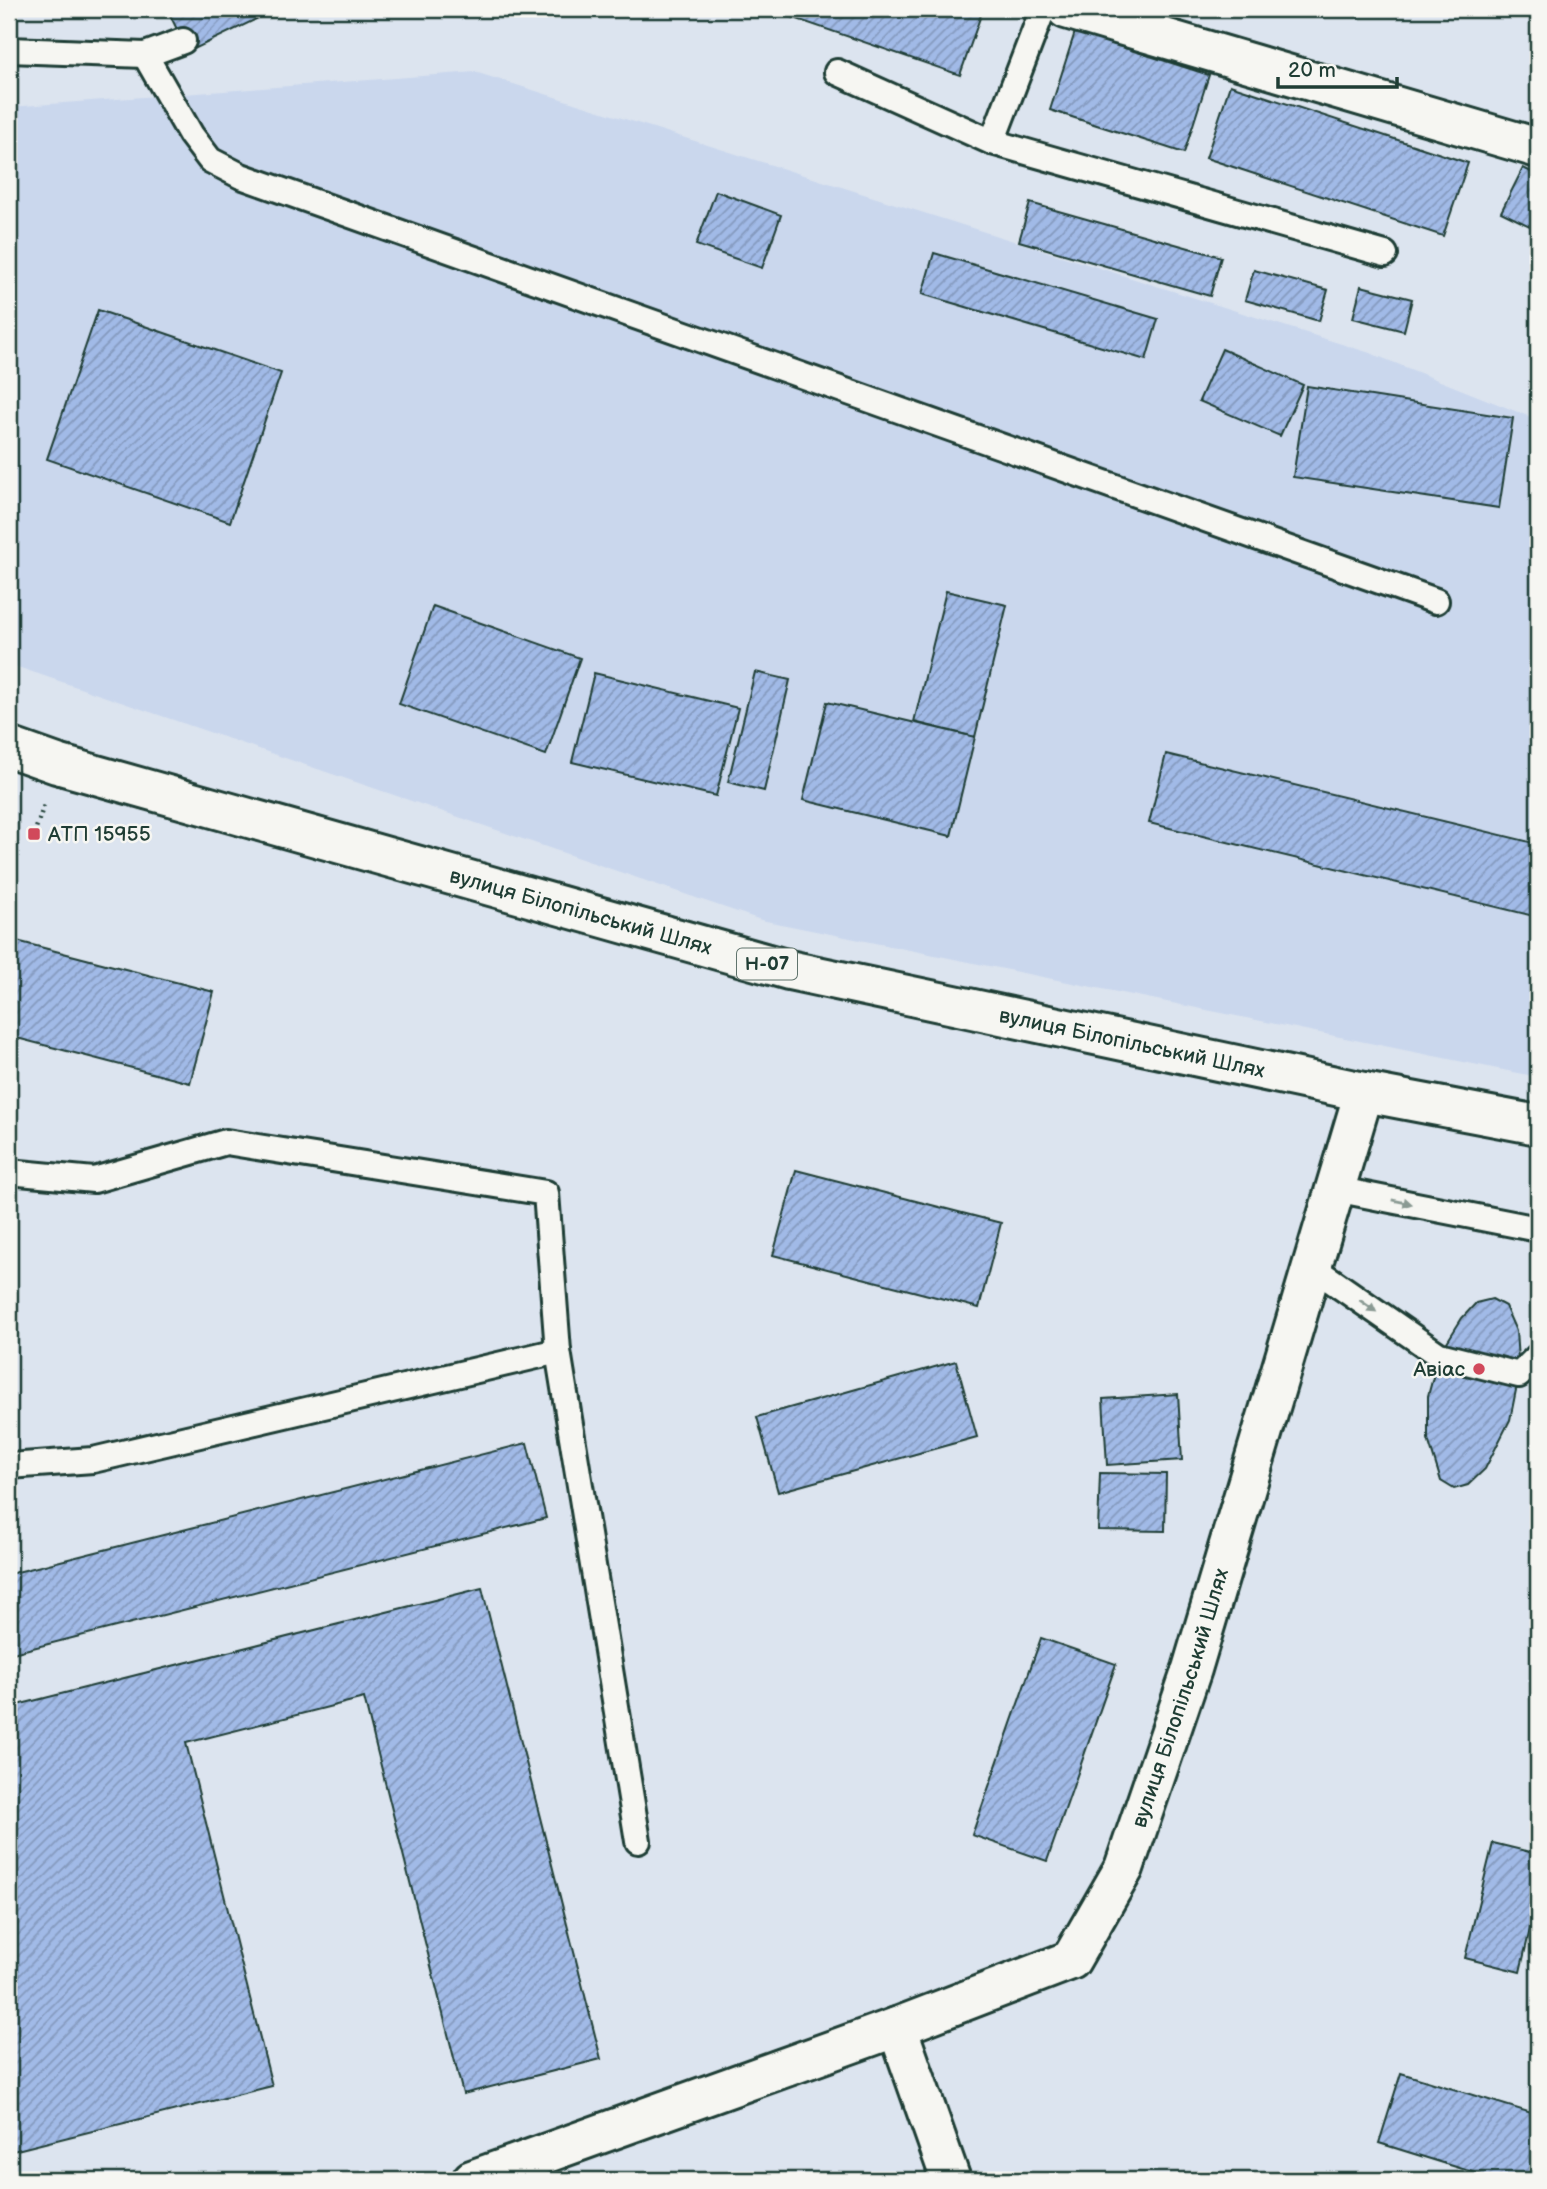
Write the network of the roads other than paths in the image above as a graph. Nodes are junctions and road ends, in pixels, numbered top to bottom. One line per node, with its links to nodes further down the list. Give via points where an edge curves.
1 (1043, 9): 7 (lane)
2 (1066, 9): 8 (street)
3 (183, 41): 5 (lane)
4 (9, 50): 5 (lane)
5 (145, 55): 10 (lane, via 210,160 241,176)
6 (837, 72): 7 (lane)
7 (992, 142): 9 (lane)
8 (1538, 148)
9 (1385, 254)
10 (1436, 601)
11 (9, 747): 12 (street, вулиця Білопільський Шлях / Н-07, via 789,970)
12 (1364, 1093): 13 (street, вулиця Білопільський Шлях / Н-07); 15 (street, вулиця Білопільський Шлях)
13 (1538, 1125)
14 (9, 1172): 18 (lane, via 94,1180 226,1142 546,1193)
15 (1335, 1189): 16 (lane, one-way to 16); 17 (street, вулиця Білопільський Шлях)
16 (1538, 1229)
17 (1312, 1267): 19 (lane, one-way to 19, via 1439,1355 1519,1375); 22 (street, вулиця Білопільський Шлях, via 1192,1669 1124,1868 1071,1961)
18 (558, 1351): 20 (lane, via 93,1460); 21 (lane)
19 (1538, 1356)
20 (9, 1466)
21 (638, 1841)
22 (897, 2028): 23 (street, вулиця Білопільський Шлях); 24 (street)
23 (472, 2180)
24 (951, 2180)

